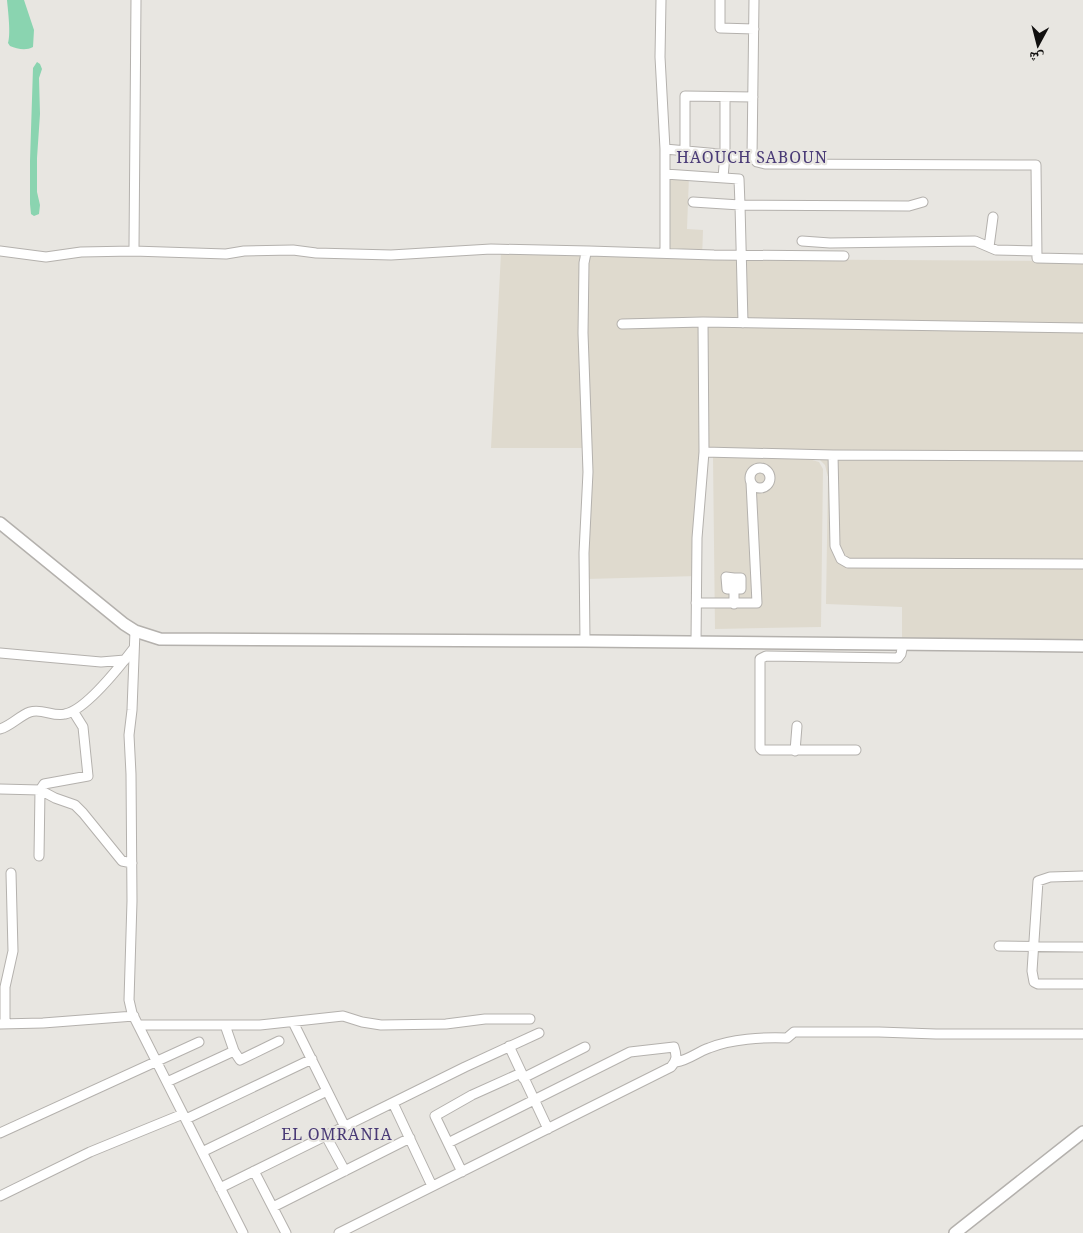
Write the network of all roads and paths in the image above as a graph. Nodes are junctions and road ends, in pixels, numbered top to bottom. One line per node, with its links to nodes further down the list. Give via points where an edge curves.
1 (136, 0): 21 (street)
2 (661, 0): 8 (street, via 660,57)
3 (720, 0): 5 (street, via 720,28)
4 (754, 0): 5 (street)
5 (754, 29): 7 (street)
6 (725, 97): 7 (street); 9 (street, via 685,96); 10 (street)
7 (753, 98): 11 (street)
8 (665, 149): 9 (street); 12 (street)
9 (685, 151): 10 (street)
10 (725, 155): 11 (street); 13 (street)
11 (752, 158): 20 (street, via 765,164 1036,165)
12 (665, 174): 13 (street); 24 (street)
13 (723, 177): 16 (street, via 739,179)
14 (693, 202): 16 (street)
15 (922, 202): 16 (street, via 909,206)
16 (740, 205): 25 (street)
17 (992, 216): 19 (street)
18 (802, 240): 19 (street, via 830,243 975,241)
19 (989, 247): 20 (street, via 996,250)
20 (1037, 250): 27 (street, via 1037,258)
21 (133, 251): 22 (street, via 226,254 293,250 391,255 491,249); 23 (street, via 80,252 46,257)
22 (589, 251): 24 (street); 42 (street, via 584,263 588,472 584,554)
23 (0, 252)
24 (665, 253): 25 (street)
25 (742, 256): 26 (street); 29 (street)
26 (844, 256)
27 (1083, 259)
28 (704, 322): 29 (street); 30 (street); 32 (street)
29 (743, 323): 31 (street)
30 (622, 324)
31 (1083, 328)
32 (704, 452): 33 (street); 39 (street)
33 (832, 455): 34 (street); 37 (street, via 835,546 841,559 848,563)
34 (1083, 456)
35 (751, 482): 40 (street, via 757,603)
36 (0, 524): 41 (main road)
37 (1083, 564)
38 (734, 578): 40 (street, via 741,578 741,589 734,589)
39 (696, 603): 40 (street); 43 (street)
40 (734, 604)
41 (135, 631): 42 (main road, via 160,638); 46 (street)
42 (586, 641): 43 (main road)
43 (696, 642): 44 (main road)
44 (903, 644): 45 (main road); 53 (street, via 898,658 766,656 760,659 760,748 763,751)
45 (1083, 646)
46 (134, 648): 48 (street); 57 (street, via 128,753)
47 (0, 653): 48 (street, via 101,662)
48 (125, 660): 49 (street)
49 (73, 711): 51 (street, via 60,715 37,711 28,713); 55 (street, via 83,726 88,776 44,784)
50 (797, 726): 53 (street)
51 (0, 729)
52 (856, 750): 53 (street)
53 (795, 751)
54 (0, 789): 55 (street)
55 (40, 790): 56 (street); 57 (street, via 75,805 122,861)
56 (39, 856)
57 (132, 863): 64 (street, via 129,1000)
58 (12, 873): 67 (street, via 13,951 5,988)
59 (1083, 876): 61 (street, via 1050,877 1038,881)
60 (999, 946): 61 (street)
61 (1034, 947): 62 (street); 63 (street, via 1034,982 1043,985)
62 (1083, 947)
63 (1083, 984)
64 (134, 1016): 67 (street); 68 (street)
65 (530, 1019): 66 (street, via 381,1024 343,1016)
66 (293, 1022): 69 (street); 77 (street)
67 (3, 1024)
68 (138, 1025): 69 (street); 78 (street)
69 (225, 1025): 76 (street)
70 (539, 1033): 74 (street)
71 (1083, 1034): 79 (street, via 794,1032 787,1038 772,1036 710,1047)
72 (199, 1042): 78 (street)
73 (279, 1042): 76 (street, via 240,1060)
74 (509, 1046): 80 (street); 84 (street)
75 (585, 1046): 80 (street)
76 (234, 1051): 81 (street)
77 (312, 1059): 82 (street); 85 (street)
78 (157, 1061): 81 (street); 89 (street)
79 (676, 1062): 83 (street, via 674,1047 630,1052); 87 (street)
80 (522, 1075): 83 (street); 92 (street, via 472,1095 435,1116)
81 (167, 1082): 85 (street)
82 (328, 1091): 86 (street); 93 (street)
83 (535, 1100): 87 (street); 92 (street)
84 (393, 1103): 86 (street); 91 (street)
85 (184, 1117): 93 (street); 99 (street, via 90,1152)
86 (346, 1127): 90 (street)
87 (548, 1129): 96 (street)
88 (1083, 1132): 104 (main road)
89 (0, 1133)
90 (326, 1136): 94 (street); 95 (street)
91 (410, 1138): 95 (street); 97 (street)
92 (448, 1143): 96 (street)
93 (202, 1152): 98 (street)
94 (254, 1171): 98 (street); 100 (street)
95 (345, 1171): 100 (street)
96 (462, 1172): 97 (street)
97 (432, 1186): 103 (street)
98 (220, 1188): 101 (street)
99 (0, 1196)
100 (273, 1207): 102 (street)
101 (243, 1233)
102 (286, 1233)
103 (339, 1233)
104 (955, 1233)

